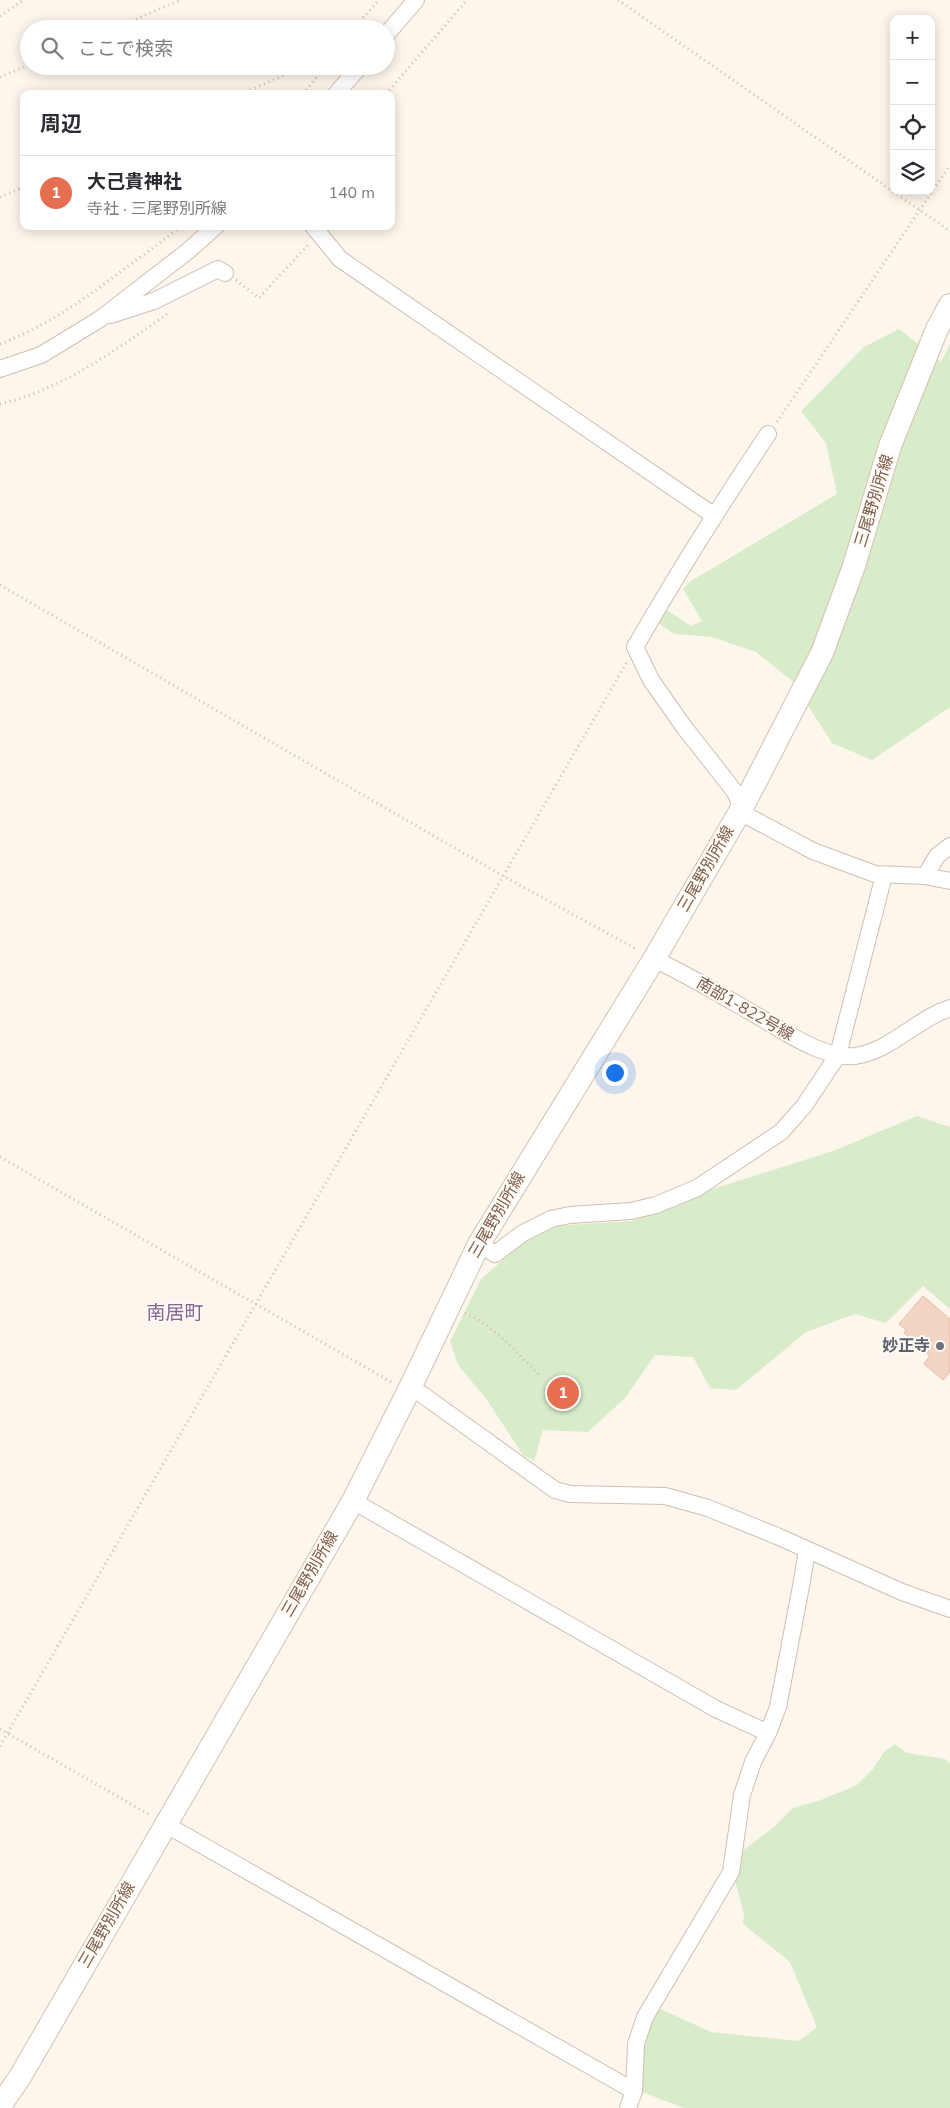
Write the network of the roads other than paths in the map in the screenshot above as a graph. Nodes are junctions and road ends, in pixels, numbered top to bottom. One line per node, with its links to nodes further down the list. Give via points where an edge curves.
1 (416, 0): 2 (street)
2 (395, 24)
3 (352, 75): 5 (street)
4 (357, 75): 6 (street)
5 (339, 90)
6 (353, 90)
7 (212, 230): 11 (street)
8 (316, 230): 14 (street, via 340,258)
9 (226, 273): 11 (street, via 218,268 154,301)
10 (950, 305): 15 (main road, 三尾野別所線, via 937,329 890,446 854,566 822,653)
11 (100, 319): 12 (street, via 41,355)
12 (0, 369)
13 (768, 434): 14 (street)
14 (713, 515): 15 (street, via 635,647 652,680 684,727 736,792)
15 (742, 808): 17 (street, via 749,817 813,851); 20 (main road, 三尾野別所線)
16 (950, 846): 18 (street, via 937,856)
17 (884, 875): 18 (street); 22 (street)
18 (925, 876): 19 (street)
19 (950, 881)
20 (654, 959): 22 (street, 南部1-822号線, via 805,1043); 23 (main road, 三尾野別所線)
21 (950, 1008): 22 (street, via 873,1050 855,1056)
22 (838, 1056): 23 (street, via 804,1106 781,1132 697,1188 656,1205 631,1211 551,1219 495,1254)
23 (478, 1244): 24 (main road, 三尾野別所線)
24 (408, 1392): 25 (main road, 三尾野別所線); 26 (street, via 420,1393 555,1490 570,1494 665,1496 708,1508)
25 (353, 1500): 28 (street, via 716,1709); 29 (main road, 三尾野別所線)
26 (806, 1550): 27 (street); 28 (street, via 778,1707)
27 (950, 1609)
28 (768, 1733): 30 (street, via 753,1762 742,1795 731,1872 645,2017 636,2044)
29 (165, 1824): 30 (street); 31 (main road, 三尾野別所線, via 20,2077)
30 (634, 2091): 32 (street)
31 (0, 2106)
32 (628, 2108)

